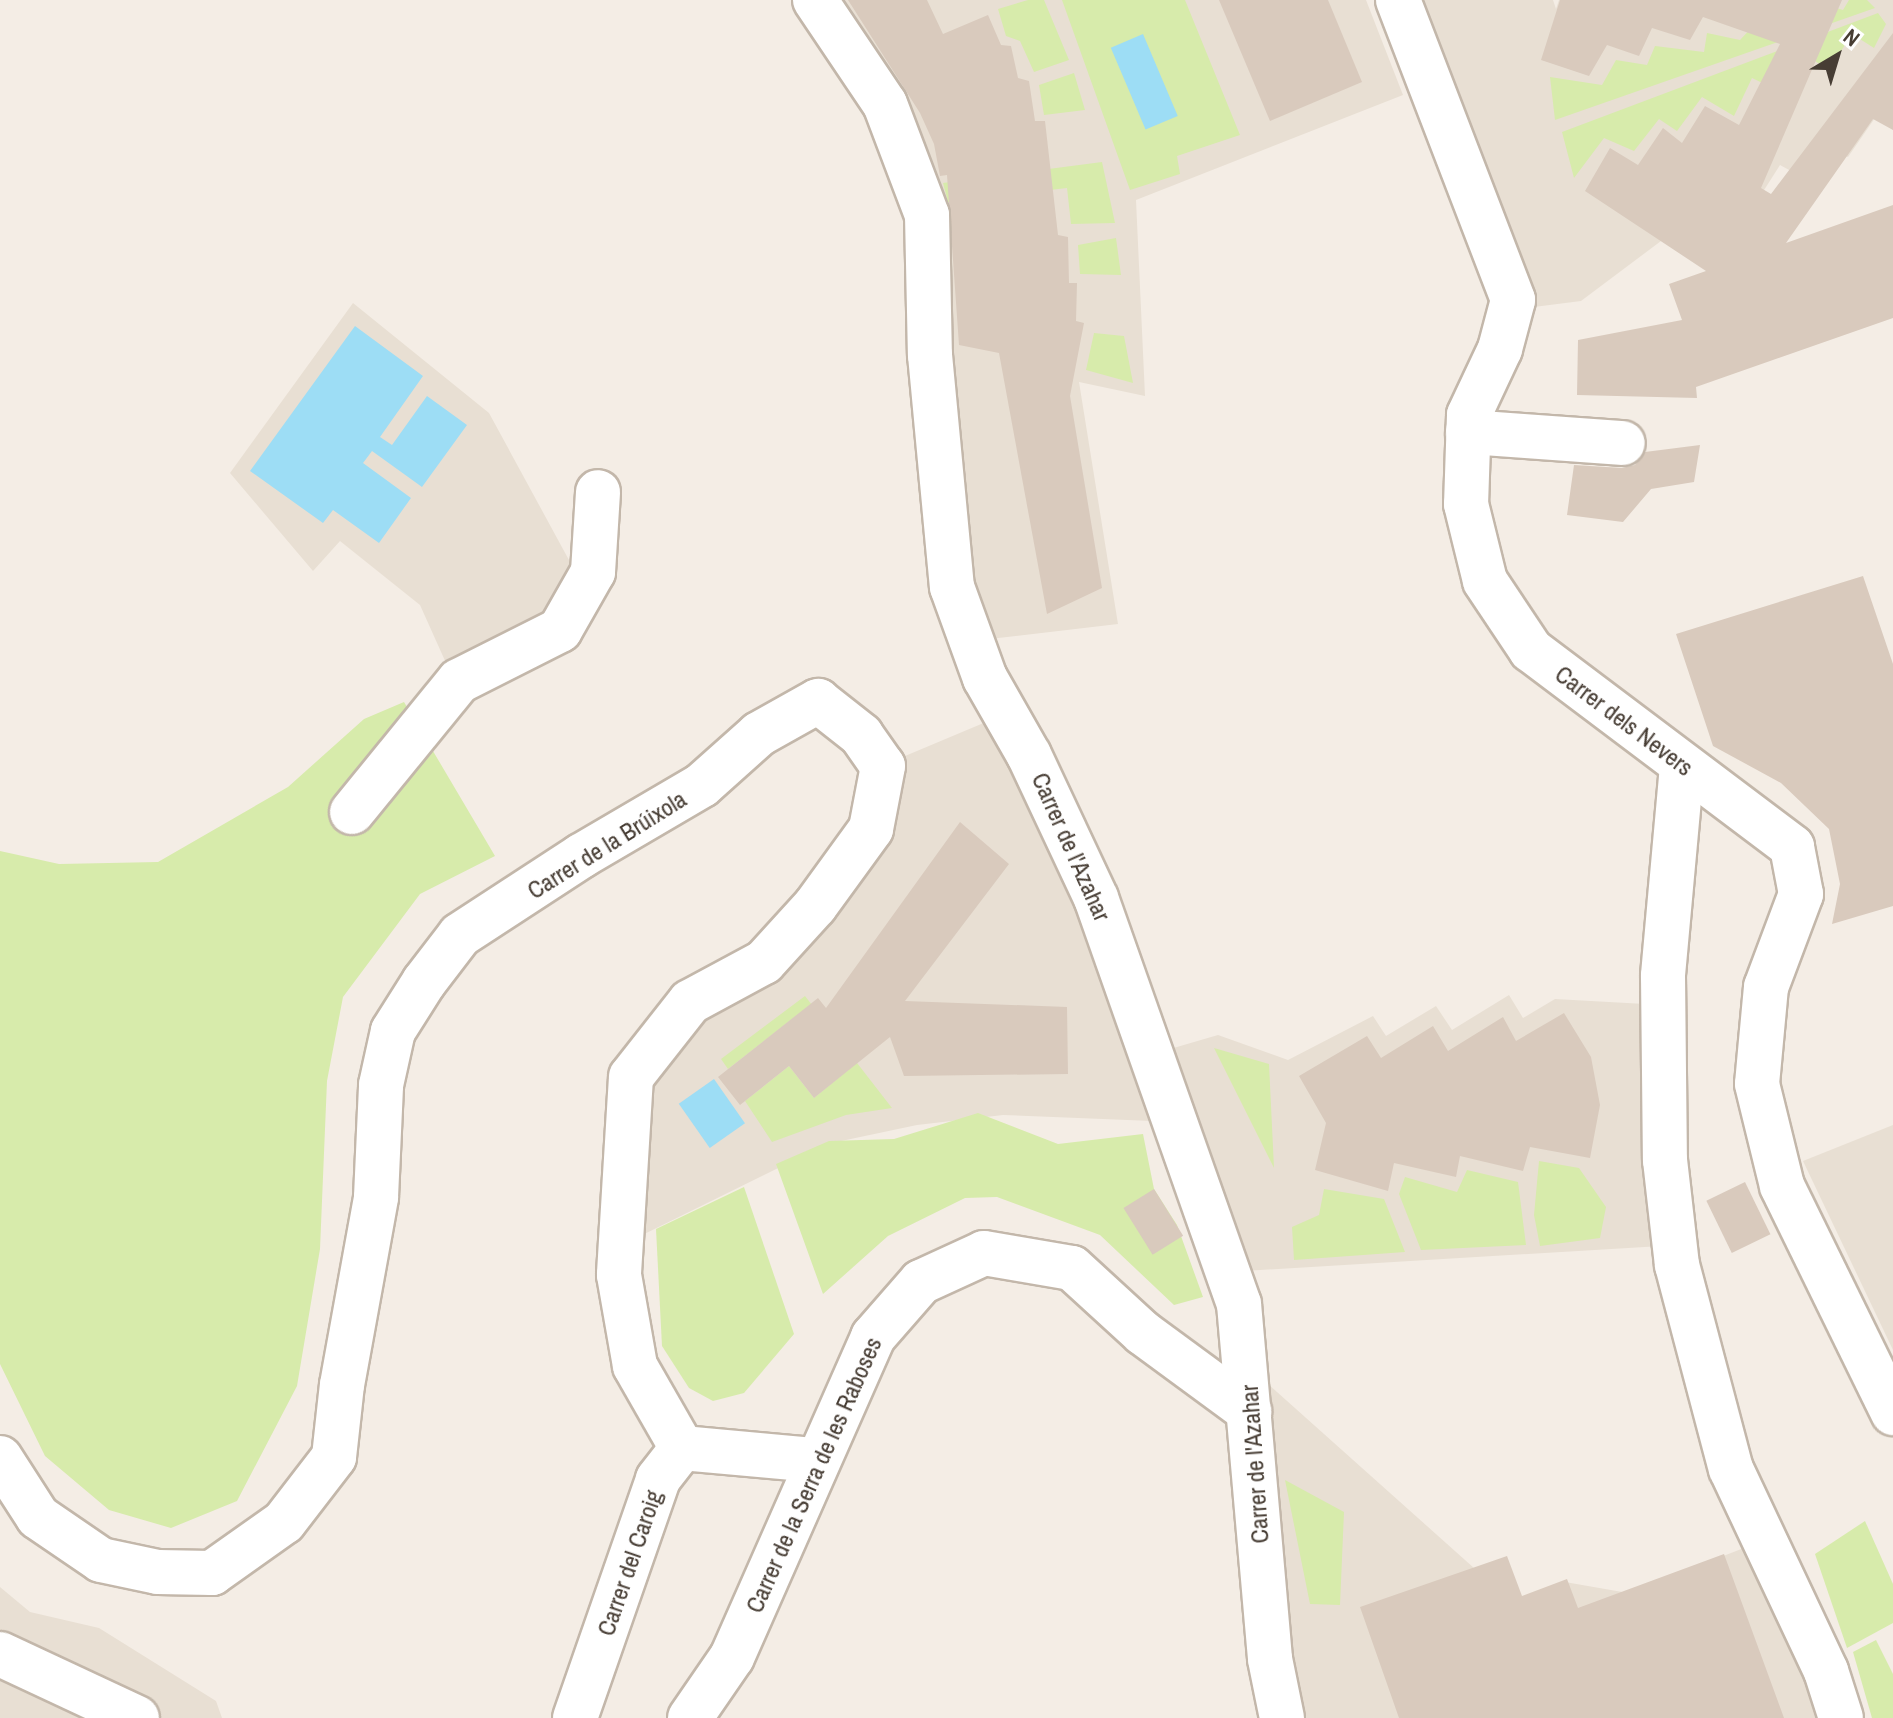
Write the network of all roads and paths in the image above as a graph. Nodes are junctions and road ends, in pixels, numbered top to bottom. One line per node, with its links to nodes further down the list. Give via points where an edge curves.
1 (815, 0): 8 (street, Carrer de l'Azahar, via 885,104 927,215 930,355 952,587 985,678 1029,755 1096,898 1141,1021 1239,1304)
2 (1398, 0): 3 (street, Carrer dels Nevers, via 1513,300 1500,349 1469,415)
3 (1468, 432): 4 (street); 6 (street, Carrer dels Nevers, via 1466,504 1485,581 1531,650)
4 (1623, 443)
5 (598, 492): 7 (street, via 593,572 560,630 459,681)
6 (1682, 766): 9 (street, Carrer dels Nevers, via 1792,847 1801,894 1766,987 1757,1084 1782,1186); 18 (street, via 1663,976 1665,1160 1677,1265 1731,1469 1826,1671)
7 (352, 812)
8 (1249, 1411): 12 (street, Carrer de la Serra de les Raboses, via 1143,1333 1072,1268 984,1253 921,1282 873,1337); 17 (street, Carrer de l'Azahar, via 1270,1659)
9 (1893, 1413)
10 (682, 1448): 11 (street, Carrer de la Brúixola, via 635,1366 619,1275 631,1077 690,1002 764,962 815,906 871,829 883,766 861,735 818,701 759,734 702,785 460,935 424,982 393,1031 381,1085 376,1197 334,1457 284,1522 212,1573 158,1572 101,1560 38,1517); 12 (street); 15 (street, Carrer del Caroig, via 658,1479)
11 (0, 1458)
12 (815, 1460): 16 (street, Carrer de la Serra de les Raboses, via 732,1657)
13 (0, 1654): 14 (street)
14 (137, 1718)
15 (575, 1718)
16 (690, 1718)
17 (1282, 1718)
18 (1841, 1718)

